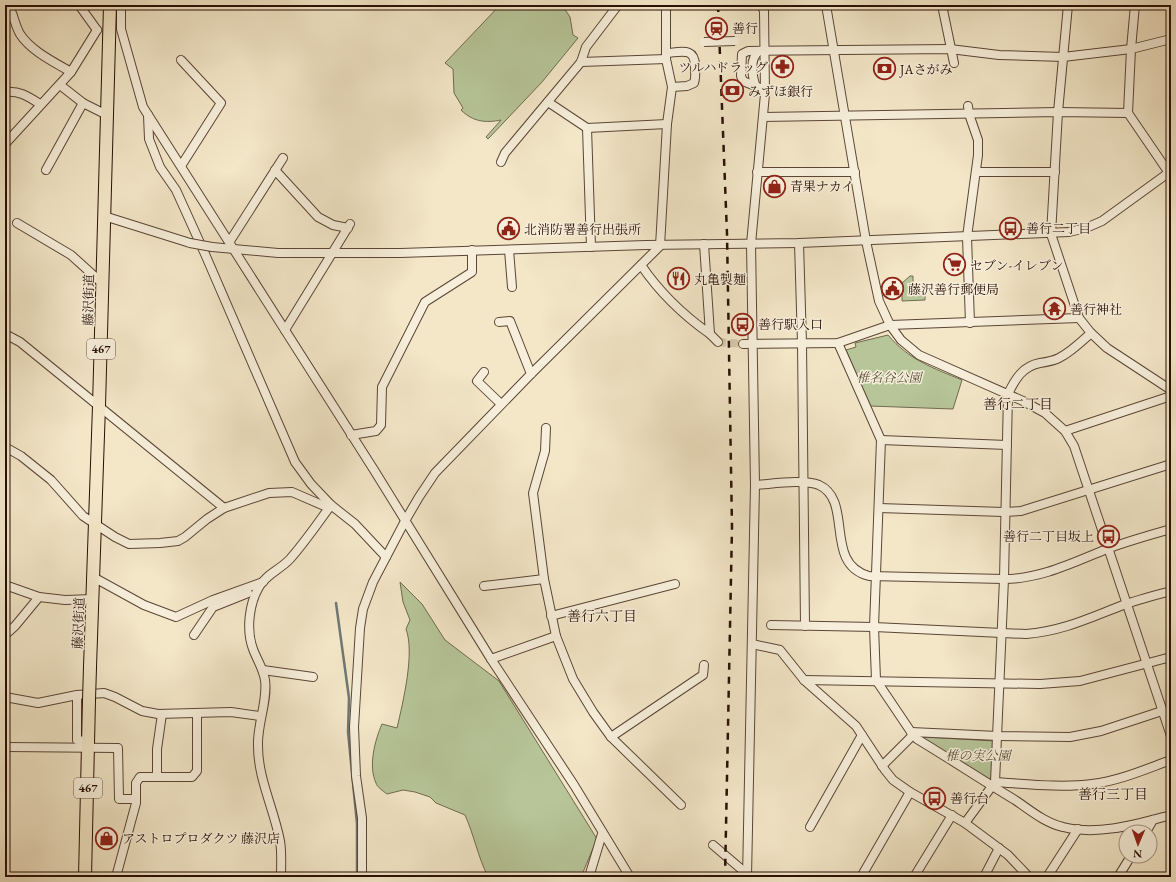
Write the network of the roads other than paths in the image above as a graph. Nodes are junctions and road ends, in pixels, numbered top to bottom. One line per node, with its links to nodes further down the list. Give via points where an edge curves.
1 (9, 5): 12 (street)
2 (79, 5): 13 (street)
3 (110, 5): 14 (highway, 藤沢街道 / 467)
4 (121, 5): 39 (street, via 121,29 143,107)
5 (618, 5): 25 (street, via 586,47)
6 (666, 5): 22 (street)
7 (762, 5): 20 (street)
8 (826, 5): 21 (street)
9 (942, 5): 18 (street)
10 (1068, 5): 23 (street)
11 (1135, 5): 19 (street)
12 (9, 18): 27 (street, via 27,42)
13 (96, 30): 14 (street); 27 (street)
14 (109, 30): 40 (highway, 藤沢街道 / 467)
15 (1171, 39): 19 (street)
16 (735, 41): 17 (street, bridge)
17 (704, 42)
18 (950, 49): 21 (street); 23 (street, via 999,55); 26 (street)
19 (1131, 49): 23 (street); 38 (street)
20 (762, 51): 21 (street); 30 (street, via 753,59 753,79); 30 (street, via 748,51 742,54 740,59 743,81); 31 (street)
21 (833, 51): 41 (street)
22 (667, 56): 25 (street); 29 (street); 29 (street, via 690,52 695,60 694,83)
23 (1063, 57): 37 (street)
24 (182, 60): 48 (street, via 221,104)
25 (581, 62): 34 (street)
26 (954, 63)
27 (71, 72): 28 (street)
28 (60, 85): 33 (street); 35 (street)
29 (672, 87): 43 (street)
30 (756, 87): 31 (street)
31 (766, 90): 42 (street)
32 (5, 92): 35 (street, via 13,90 25,94)
33 (83, 102): 40 (street); 49 (street)
34 (548, 102): 44 (street); 47 (street)
35 (40, 104): 45 (street)
36 (968, 110): 37 (street); 41 (street); 53 (street, via 978,140)
37 (1058, 112): 38 (street); 54 (street)
38 (1128, 113): 55 (street)
39 (148, 114): 48 (street); 103 (street, via 149,139 160,167 176,190 257,371 287,446 295,462)
40 (107, 115): 56 (highway, 藤沢街道 / 467)
41 (845, 115): 42 (street); 52 (street)
42 (763, 117): 51 (street)
43 (667, 124): 44 (street); 65 (street)
44 (586, 128): 66 (street)
45 (5, 144)
46 (283, 158): 50 (street)
47 (500, 162)
48 (181, 166): 61 (street)
49 (46, 170)
50 (275, 170): 61 (street); 70 (street, via 318,217 333,225 349,226)
51 (757, 172): 52 (street); 64 (street)
52 (855, 172): 60 (street)
53 (976, 172): 54 (street); 59 (street)
54 (1055, 172): 58 (street)
55 (1170, 172): 58 (street, via 1102,221 1086,228)
56 (104, 216): 67 (street, bridge, via 190,243); 72 (highway, 藤沢街道 / 467)
57 (17, 223): 72 (street, via 71,255)
58 (1051, 234): 59 (street); 74 (street)
59 (967, 237): 60 (street); 76 (street)
60 (866, 241): 62 (street); 77 (street, via 879,301)
61 (230, 242): 67 (street)
62 (799, 243): 64 (street); 84 (street)
63 (704, 244): 64 (street); 65 (street); 81 (street)
64 (751, 244): 85 (street)
65 (660, 246): 66 (street); 71 (street)
66 (591, 247): 69 (street)
67 (234, 250): 70 (street); 78 (street)
68 (472, 250): 69 (street); 70 (street); 95 (street, via 472,272 425,302 382,387 381,425 376,431)
69 (509, 250): 73 (street)
70 (333, 253): 78 (street)
71 (641, 265): 81 (street, via 685,317); 87 (street)
72 (102, 283): 92 (highway, 藤沢街道 / 467)
73 (512, 287)
74 (1079, 318): 76 (street); 79 (street)
75 (499, 322): 87 (street, via 510,321)
76 (970, 323): 77 (street)
77 (890, 325): 83 (street); 89 (street, via 901,340 919,355)
78 (285, 330): 95 (street)
79 (1091, 333): 88 (street, via 1107,348); 89 (street, via 1057,360 1024,370)
80 (5, 334): 92 (street, via 20,342)
81 (710, 334): 82 (street)
82 (718, 342)
83 (838, 342): 84 (street); 96 (street)
84 (802, 343): 85 (street); 100 (street)
85 (747, 344): 101 (street)
86 (484, 372): 91 (street, via 477,381)
87 (531, 374): 91 (street)
88 (1171, 390)
89 (1008, 394): 94 (street, via 1045,413); 97 (street)
90 (1171, 396): 94 (street)
91 (502, 404): 107 (street, via 436,473)
92 (99, 406): 104 (street); 108 (highway, 藤沢街道 / 467)
93 (546, 428): 114 (street, via 545,451 533,493)
94 (1065, 431): 102 (street, via 1074,446)
95 (351, 435): 107 (street)
96 (881, 440): 97 (street); 105 (street)
97 (1007, 445): 106 (street)
98 (5, 447): 108 (street, via 21,456 51,480 83,516)
99 (1171, 464): 102 (street)
100 (804, 483): 101 (street); 112 (street, via 818,485 835,503 845,556 864,574); 127 (street)
101 (755, 485): 133 (street)
102 (1089, 490): 106 (street, via 1021,510); 110 (street)
103 (330, 507): 104 (street, via 299,494 283,491); 111 (street, via 355,524); 116 (street, via 290,560)
104 (224, 508): 108 (street, via 184,537 170,542 129,544)
105 (879, 508): 106 (street); 112 (street)
106 (1004, 512): 115 (street)
107 (405, 521): 111 (street); 135 (street)
108 (95, 524): 113 (highway, 藤沢街道 / 467)
109 (1171, 529): 110 (street)
110 (1109, 548): 115 (street, via 1044,573 1026,578); 124 (street)
111 (386, 557): 178 (street, via 367,594 358,655 354,749 362,818)
112 (876, 576): 115 (street); 128 (street)
113 (93, 578): 116 (street, via 144,605 176,617 213,600); 123 (highway, 藤沢街道 / 467)
114 (544, 579): 119 (street); 125 (street)
115 (1004, 579): 129 (street)
116 (264, 582): 120 (street)
117 (675, 584): 125 (street)
118 (5, 585): 122 (street)
119 (484, 586)
120 (258, 589): 131 (street, via 212,607); 138 (street, via 249,620 249,635)
121 (1171, 591): 124 (street)
122 (39, 597): 123 (street, via 65,600); 130 (street)
123 (93, 599): 154 (highway, 藤沢街道 / 467, bridge)
124 (1127, 604): 129 (street, via 1059,630); 136 (street)
125 (552, 616): 132 (street)
126 (770, 625): 127 (street)
127 (805, 626): 128 (street)
128 (874, 627): 129 (street); 141 (street)
129 (1002, 634): 142 (street)
130 (5, 635)
131 (194, 635)
132 (556, 636): 135 (street); 153 (street, via 573,680)
133 (752, 644): 140 (street, via 780,650); 174 (street)
134 (1171, 658): 136 (street)
135 (491, 659): 170 (street, via 574,785)
136 (1146, 664): 142 (street, via 1080,681); 145 (street)
137 (704, 665): 153 (street, via 703,675)
138 (263, 670): 139 (street); 148 (street, via 265,696)
139 (313, 677)
140 (804, 680): 141 (street); 150 (street, via 848,718)
141 (876, 680): 142 (street); 149 (street)
142 (999, 684): 151 (street)
143 (77, 696): 144 (street, via 38,703); 146 (street, via 104,693 142,711); 154 (street, via 77,740)
144 (5, 697)
145 (1162, 711): 151 (street, via 1085,734 1051,738); 152 (street)
146 (162, 714): 147 (street); 158 (street, via 157,749)
147 (197, 714): 148 (street, via 231,712); 158 (street, via 197,772 192,777)
148 (260, 716): 177 (street, via 259,753 264,783 280,841)
149 (912, 734): 151 (street); 157 (street); 159 (street)
150 (862, 735): 157 (street); 168 (street)
151 (998, 736): 159 (street)
152 (1171, 736)
153 (611, 737): 162 (street)
154 (89, 744): 155 (street); 161 (street, via 118,748 119,799); 175 (highway, 467)
155 (5, 747)
156 (1171, 760): 159 (street, via 1093,784)
157 (882, 766): 160 (street, via 893,780)
158 (157, 777): 161 (street, via 140,777 136,783)
159 (993, 784): 166 (street); 169 (street, via 1051,823)
160 (910, 792): 163 (street); 181 (street)
161 (136, 799): 176 (street)
162 (681, 804)
163 (952, 815): 166 (street); 182 (street)
164 (1171, 815): 165 (street)
165 (1153, 820): 167 (street); 169 (street, via 1111,828)
166 (965, 823): 172 (street)
167 (1151, 824)
168 (810, 827)
169 (1078, 829): 185 (street)
170 (602, 834): 179 (street); 180 (street)
171 (713, 845): 174 (street)
172 (999, 848): 183 (street); 184 (street, via 1017,862)
173 (1126, 864): 186 (street)
174 (747, 875)
175 (85, 877)
176 (116, 877)
177 (281, 877)
178 (362, 877)
179 (589, 877)
180 (630, 877)
181 (861, 877)
182 (914, 877)
183 (984, 877)
184 (1029, 877)
185 (1047, 877)
186 (1118, 877)

